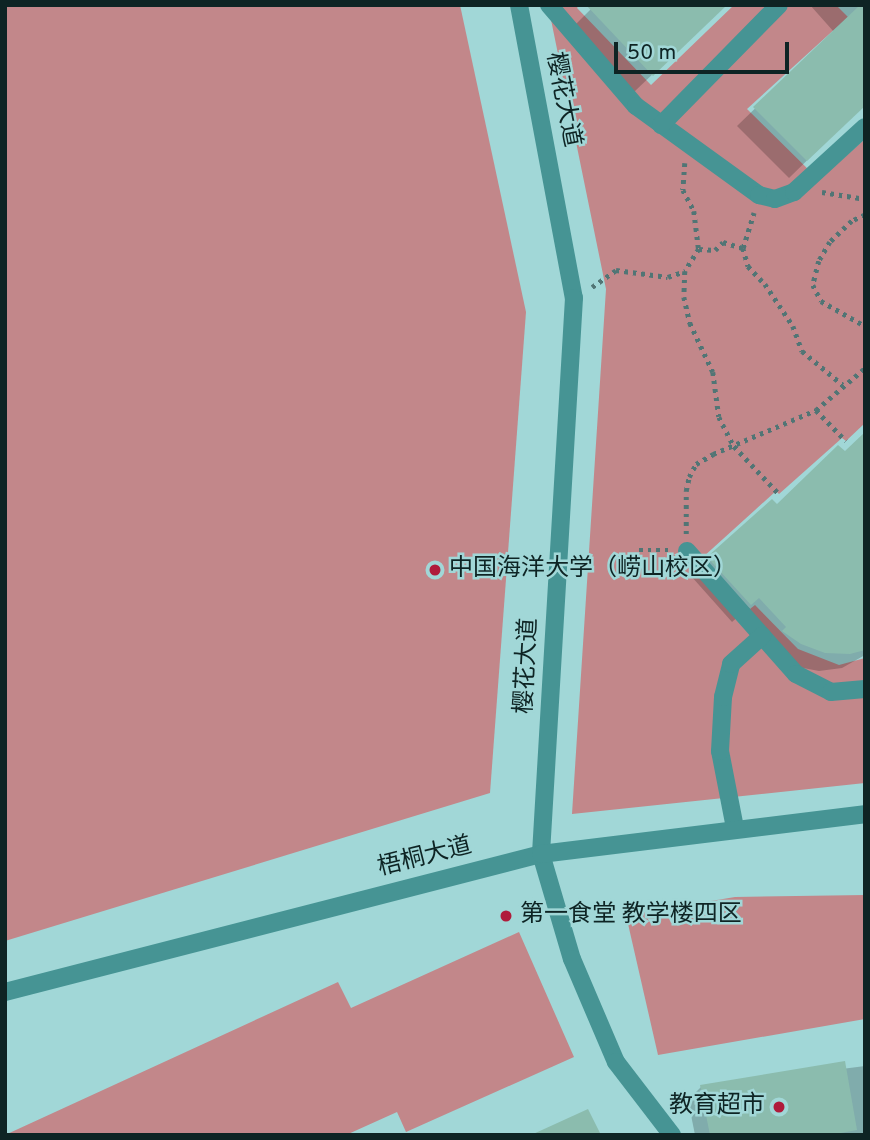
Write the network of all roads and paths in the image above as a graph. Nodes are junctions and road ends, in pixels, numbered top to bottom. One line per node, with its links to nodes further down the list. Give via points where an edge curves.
1 (519, 5): 14 (lane, 樱花大道)
2 (549, 5): 4 (lane, via 636,106)
3 (779, 5): 4 (lane)
4 (661, 125): 6 (lane)
5 (865, 127): 7 (lane)
6 (691, 148): 8 (lane); 12 (path, via 684,166 683,190 694,211)
7 (794, 192): 8 (lane, via 775,200); 9 (path, via 832,192)
8 (759, 195): 11 (path)
9 (865, 199)
10 (865, 215): 15 (path, via 830,242 813,285 821,302)
11 (743, 248): 12 (path, via 723,242 715,250); 17 (path, via 748,266 793,326 802,351)
12 (699, 249): 13 (path)
13 (685, 271): 14 (path, via 668,277 616,270); 20 (path, via 684,298 690,323 713,372 719,417)
14 (574, 298): 28 (lane, 樱花大道)
15 (865, 326)
16 (865, 368): 17 (path)
17 (843, 385): 18 (path)
18 (817, 410): 19 (path); 20 (path)
19 (846, 441)
20 (734, 446): 21 (path); 23 (path, via 696,464 689,477)
21 (779, 494)
22 (639, 550): 23 (path)
23 (687, 551): 24 (lane)
24 (762, 636): 25 (lane, via 796,674 831,692); 27 (lane, via 731,664 723,697 720,751)
25 (865, 689)
26 (865, 814): 27 (lane, 梧桐大道)
27 (735, 828): 28 (lane, 梧桐大道)
28 (541, 854): 29 (lane, 梧桐大道); 30 (lane, 樱花大道, via 572,958 616,1062)
29 (5, 992)
30 (672, 1135)

